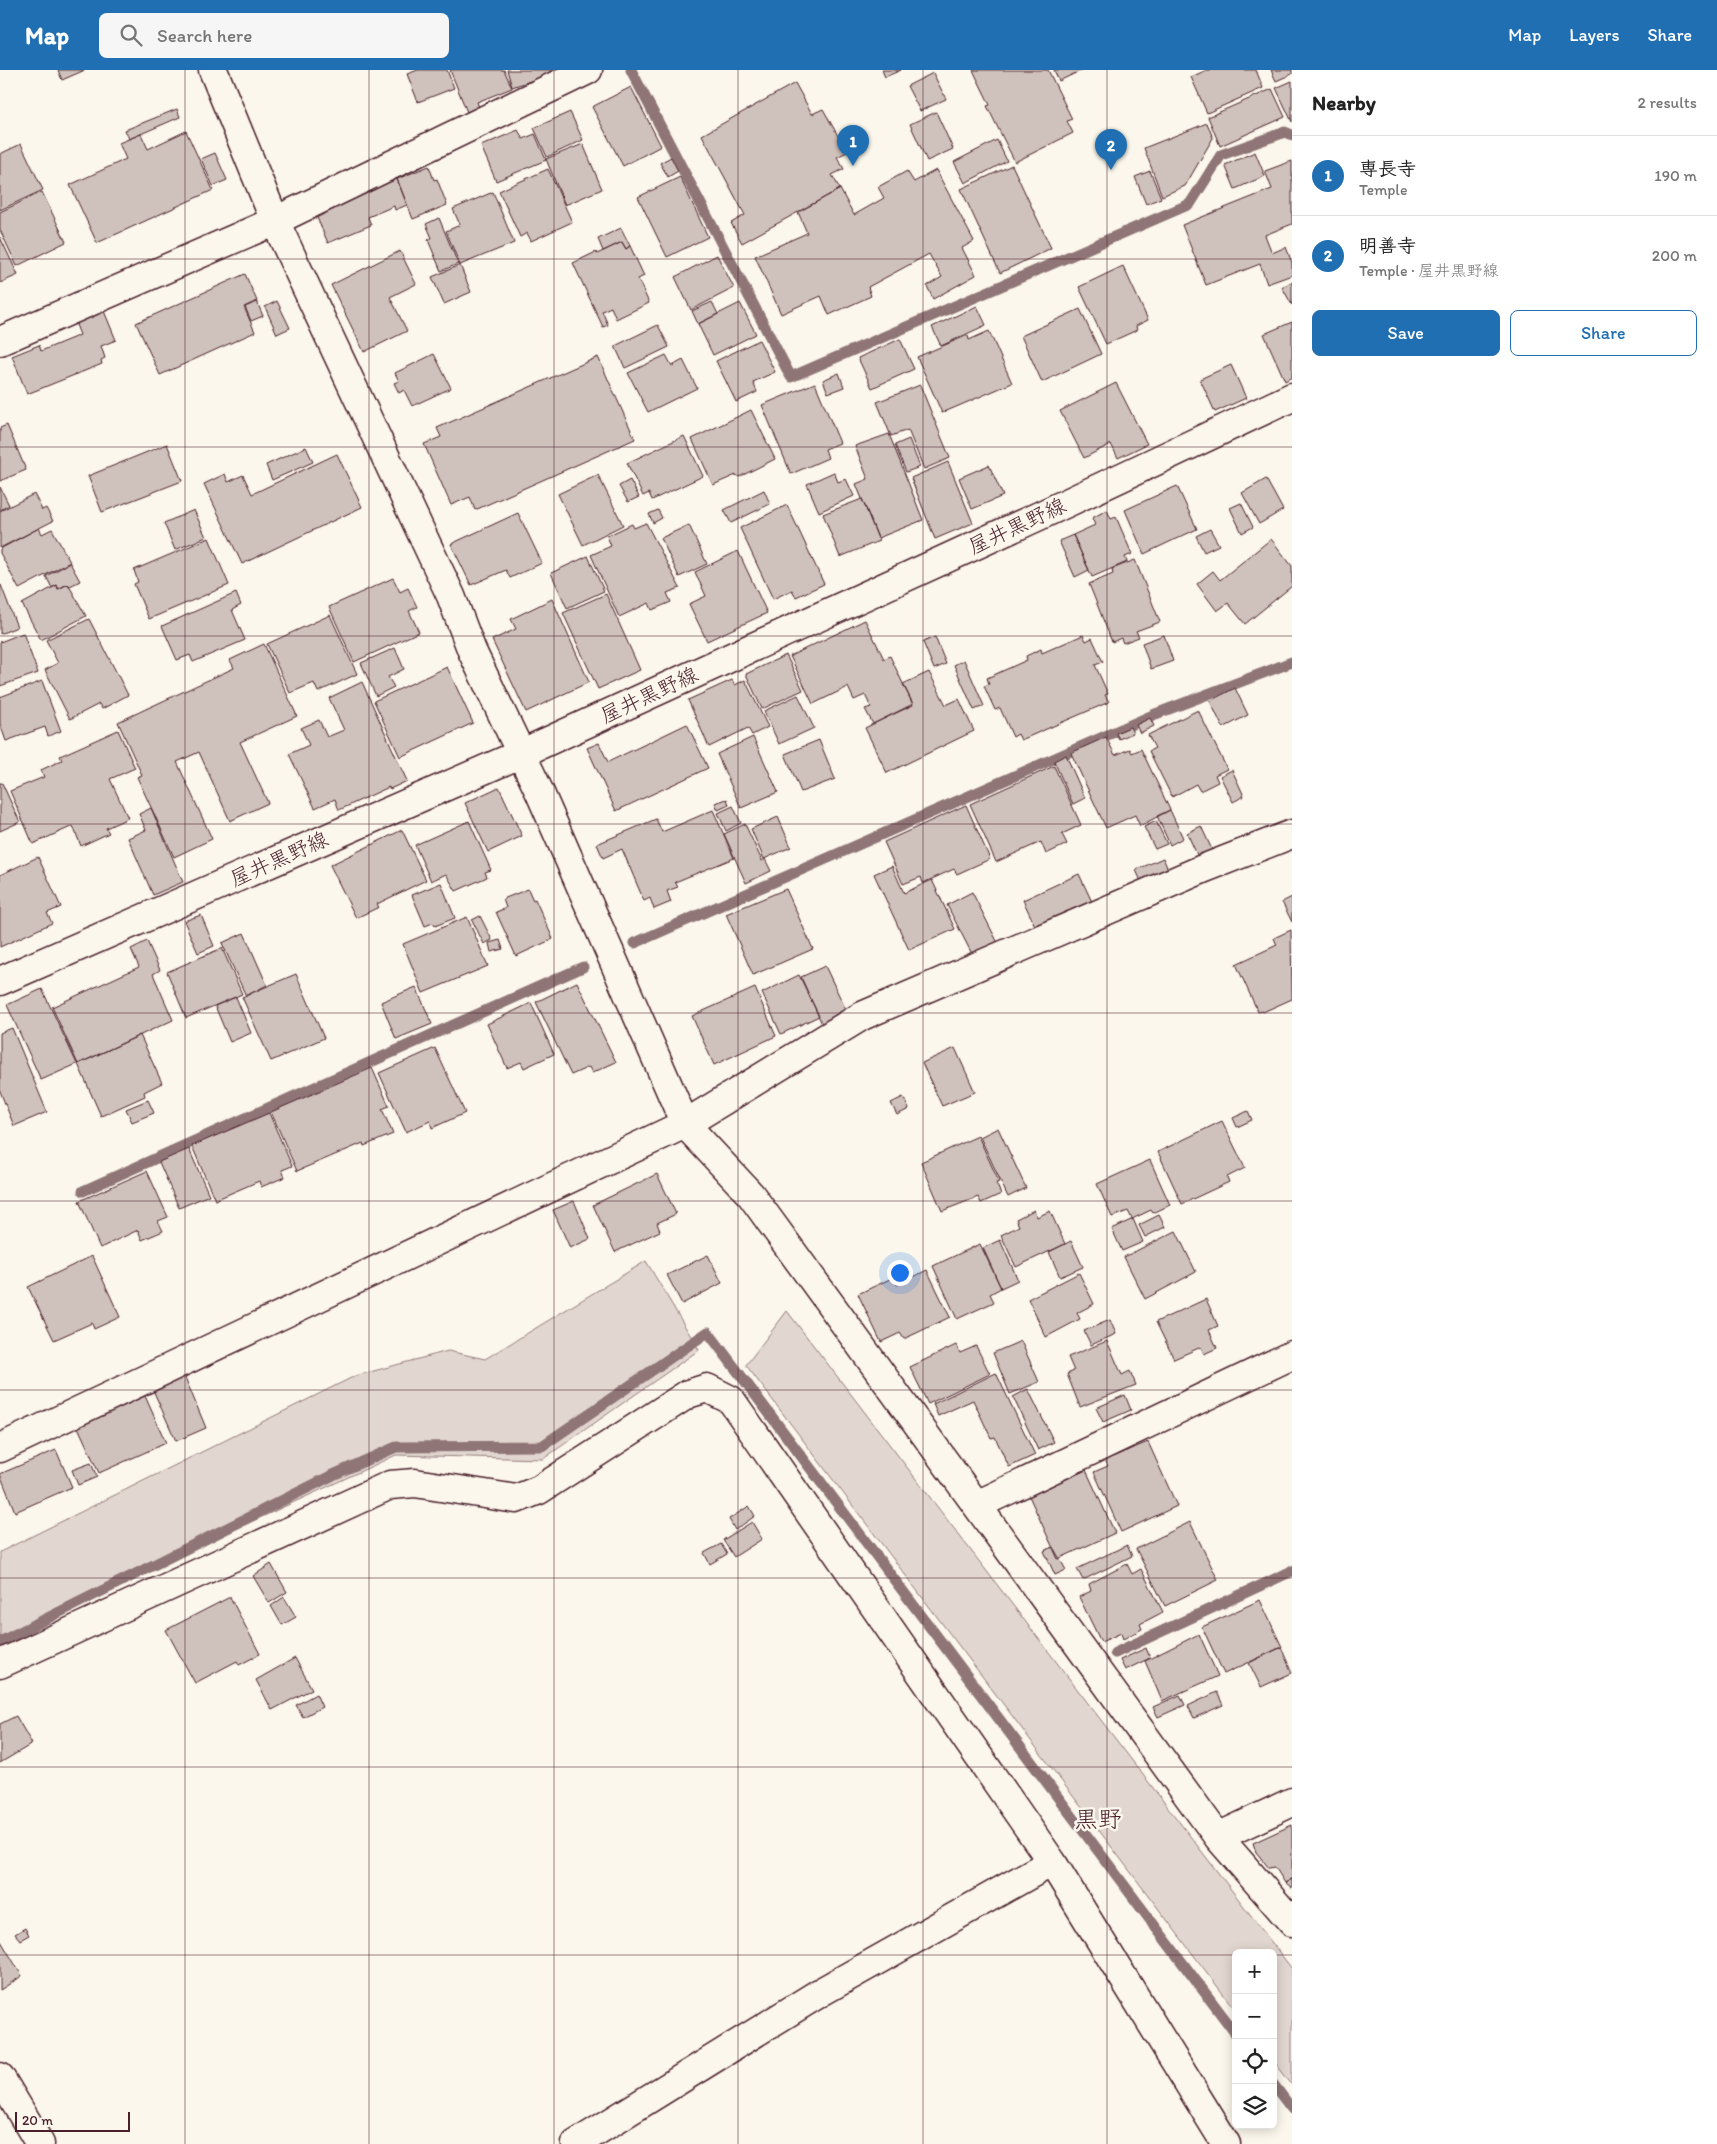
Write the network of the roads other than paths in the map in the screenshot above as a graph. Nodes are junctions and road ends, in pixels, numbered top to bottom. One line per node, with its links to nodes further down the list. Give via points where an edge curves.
1 (212, 70): 3 (street)
2 (588, 70): 3 (street)
3 (275, 222): 4 (street); 6 (street, via 452,596 472,651)
4 (0, 341)
5 (1292, 396): 6 (street, 屋井黒野線, via 1040,516)
6 (520, 754): 8 (street, 屋井黒野線); 9 (street)
7 (1292, 834): 9 (street, via 1205,868 862,1016)
8 (0, 981)
9 (684, 1124): 11 (street); 12 (street, via 751,1195)
10 (1292, 1355): 12 (street)
11 (0, 1448)
12 (977, 1505): 15 (street)
13 (0, 1664): 16 (street, via 390,1485 415,1483 516,1499 539,1490 688,1394 708,1388 731,1400)
14 (1292, 1802): 15 (street)
15 (1218, 1837): 17 (street)
16 (1052, 1862): 20 (street, via 821,1992); 21 (street)
17 (1292, 1922)
18 (0, 2077): 19 (street)
19 (40, 2144)
20 (576, 2144)
21 (1226, 2144)

